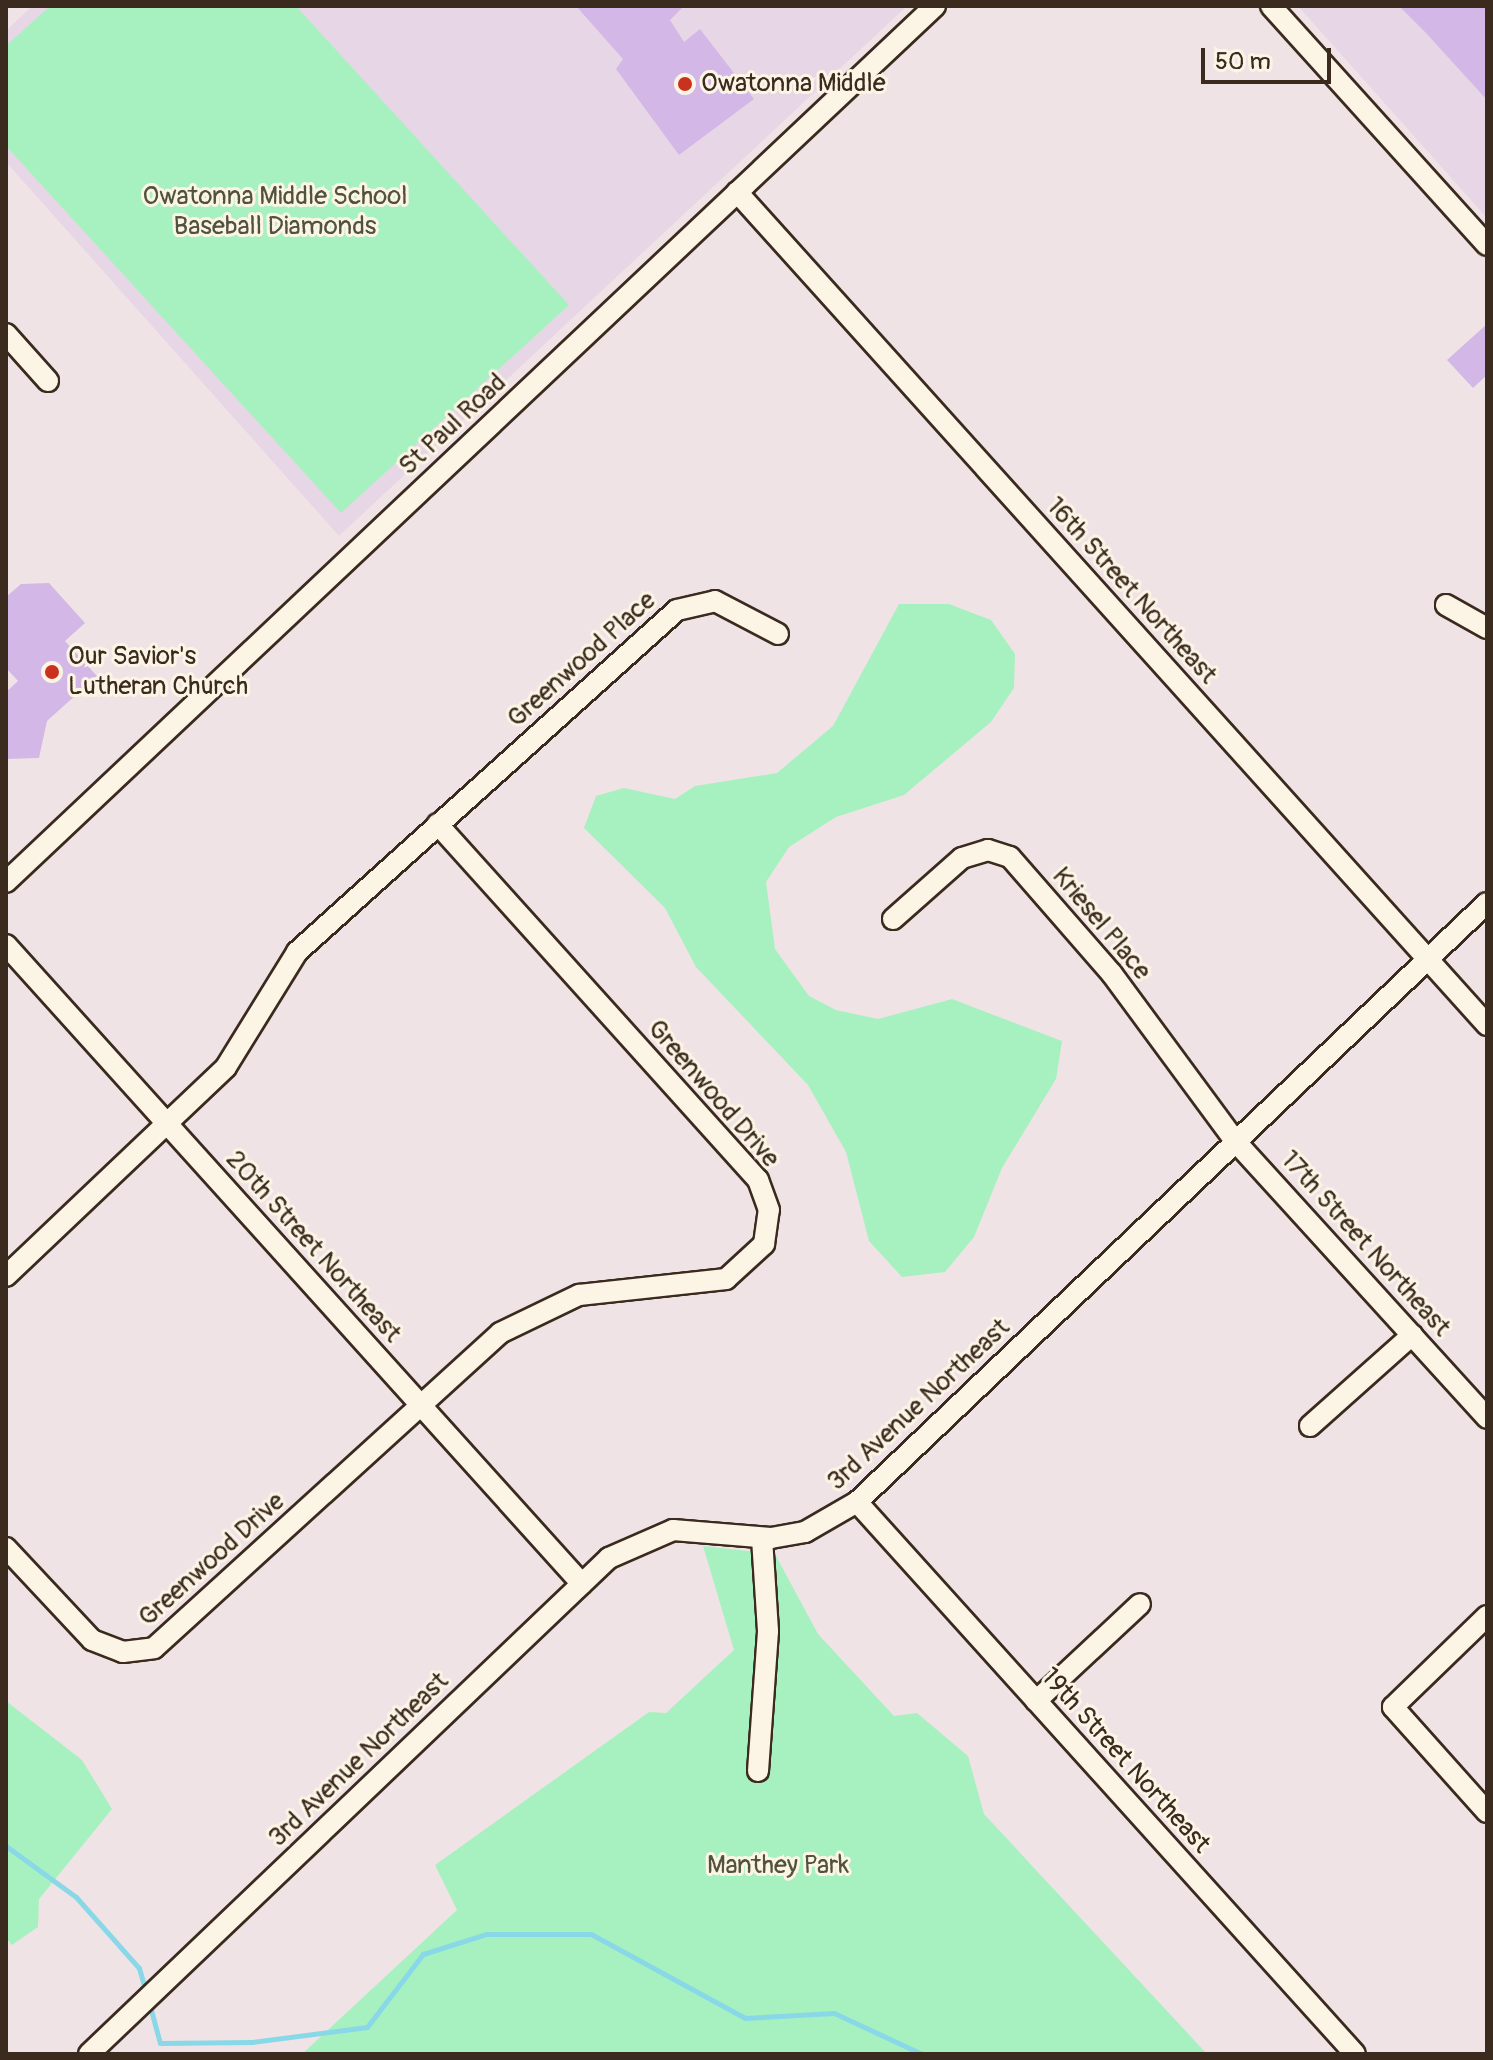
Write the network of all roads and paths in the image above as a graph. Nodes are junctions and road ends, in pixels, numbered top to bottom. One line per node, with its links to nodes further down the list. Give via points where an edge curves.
1 (935, 6): 3 (street, St Paul Road)
2 (1271, 6): 4 (street)
3 (737, 192): 11 (street, St Paul Road); 15 (street, 16th Street Northeast)
4 (1487, 245)
5 (6, 334): 6 (street)
6 (48, 381)
7 (1446, 605): 8 (street)
8 (1487, 628)
9 (778, 634): 10 (street, Greenwood Place, via 715,601 688,602)
10 (438, 824): 17 (street, via 297,952 226,1067); 21 (street, Greenwood Drive, via 758,1180 769,1226 754,1259 726,1279 610,1288 530,1315)
11 (6, 882)
12 (1487, 903): 15 (street, 3rd Avenue Northeast)
13 (893, 919): 18 (street, Kriesel Place, via 974,852 1010,857 1112,974)
14 (6, 945): 17 (street, 20th Street Northeast)
15 (1428, 959): 16 (street, 16th Street Northeast); 18 (street, 3rd Avenue Northeast)
16 (1487, 1025)
17 (167, 1124): 19 (street); 21 (street, 20th Street Northeast)
18 (1236, 1142): 20 (street, 17th Street Northeast); 24 (street, 3rd Avenue Northeast)
19 (6, 1276)
20 (1412, 1335): 22 (street, 17th Street Northeast); 23 (street)
21 (420, 1405): 26 (street, Greenwood Drive, via 154,1648 123,1652 92,1640); 27 (street, 20th Street Northeast)
22 (1487, 1418)
23 (1310, 1426)
24 (857, 1502): 25 (street, 3rd Avenue Northeast, via 805,1532); 30 (street, 19th Street Northeast)
25 (762, 1538): 27 (street, 3rd Avenue Northeast, via 698,1529 649,1536); 31 (street, via 768,1631)
26 (6, 1548)
27 (582, 1584): 33 (street, 3rd Avenue Northeast)
28 (1140, 1604): 30 (street)
29 (1487, 1616): 32 (street, via 1393,1707)
30 (1036, 1701): 34 (street, 19th Street Northeast)
31 (758, 1771)
32 (1487, 1812)
33 (89, 2054)
34 (1355, 2054)

